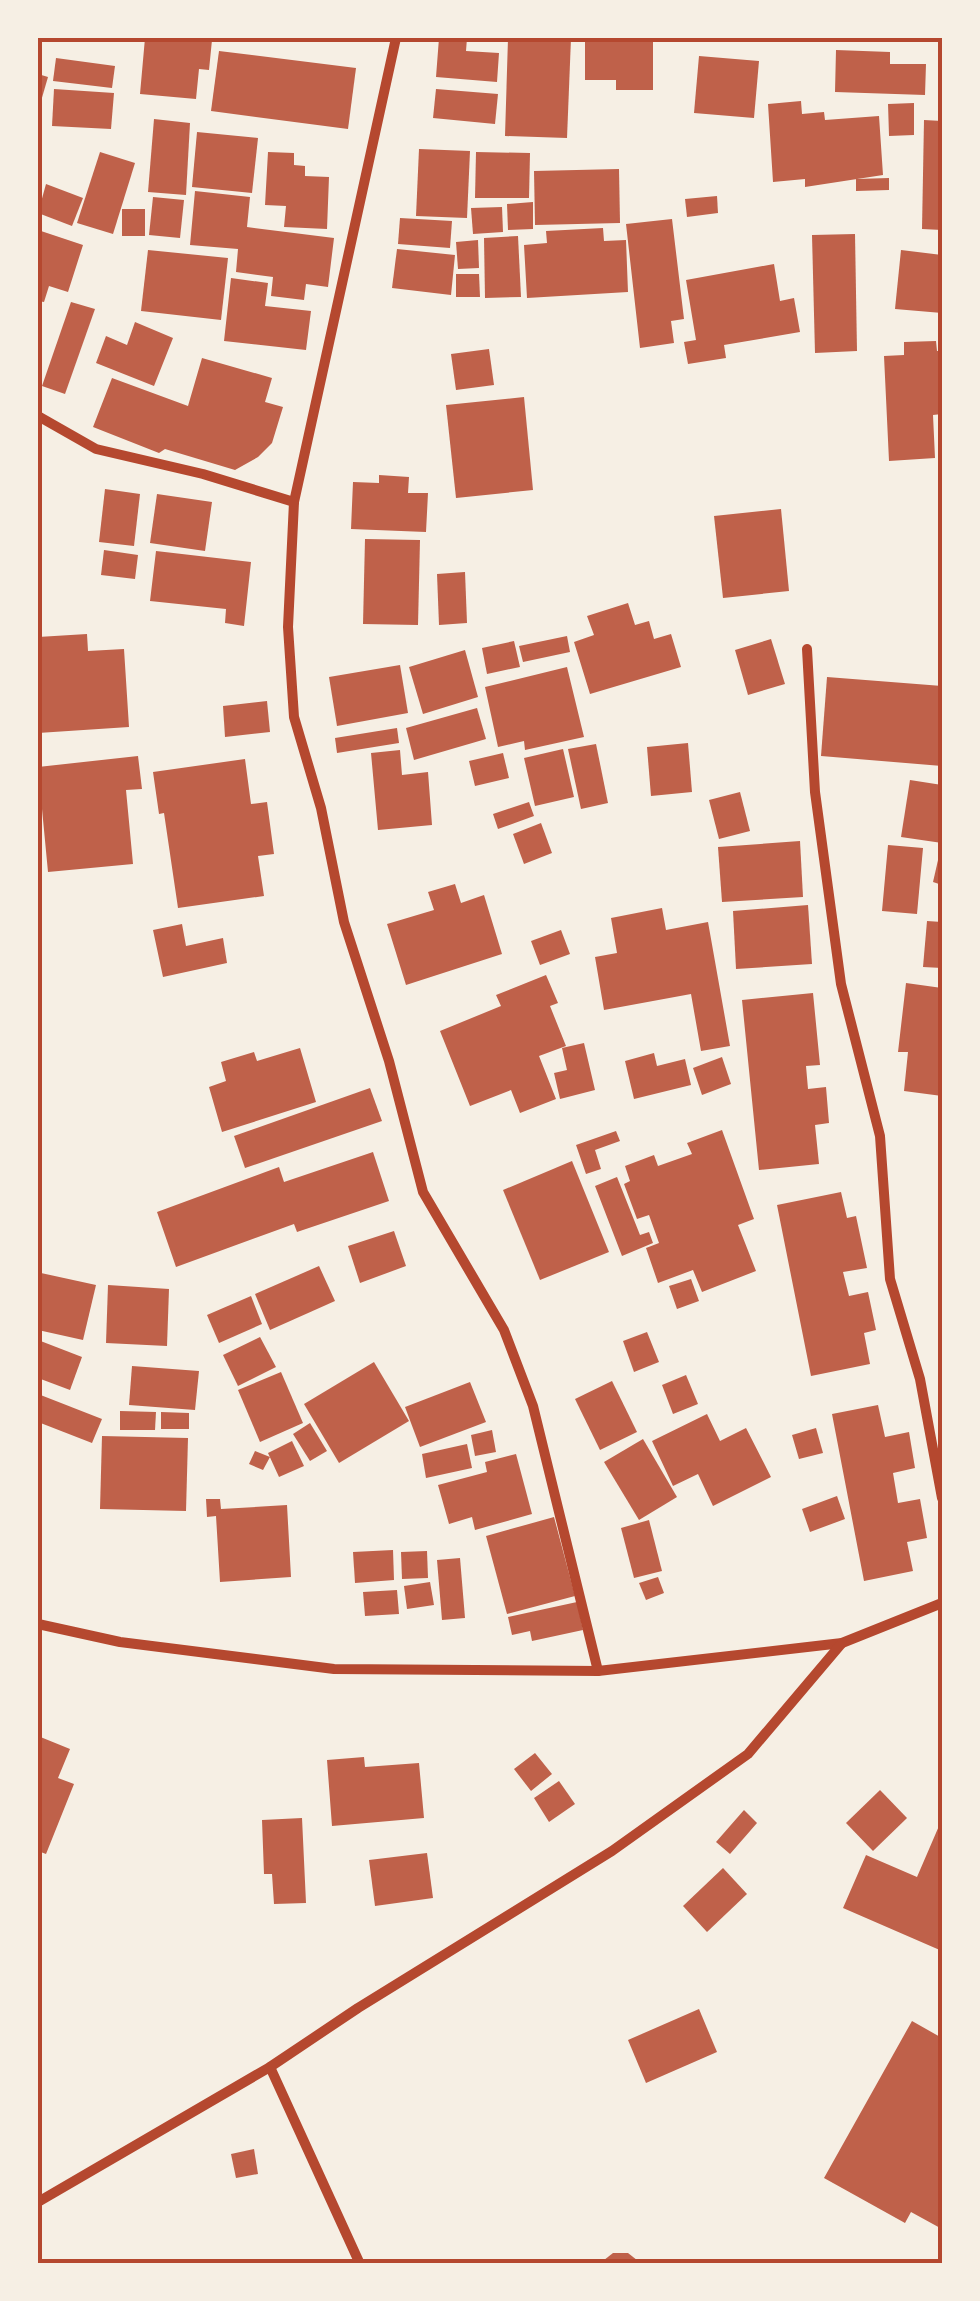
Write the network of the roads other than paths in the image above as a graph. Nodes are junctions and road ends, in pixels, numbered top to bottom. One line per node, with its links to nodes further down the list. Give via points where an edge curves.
1 (396, 38): 3 (street)
2 (38, 416): 3 (street, via 96,449)
3 (294, 502): 9 (street, via 288,626 294,717 344,922 423,1192 504,1330 533,1406)
4 (807, 648): 5 (street, via 815,792 841,984 880,1136 890,1280 920,1380)
5 (942, 1498)
6 (942, 1603): 8 (street)
7 (38, 1624): 9 (street, via 120,1642 334,1669)
8 (842, 1643): 9 (street); 10 (street, via 748,1754 612,1851)
9 (598, 1671)
10 (270, 2067): 11 (street); 12 (street)
11 (38, 2202)
12 (360, 2264)

